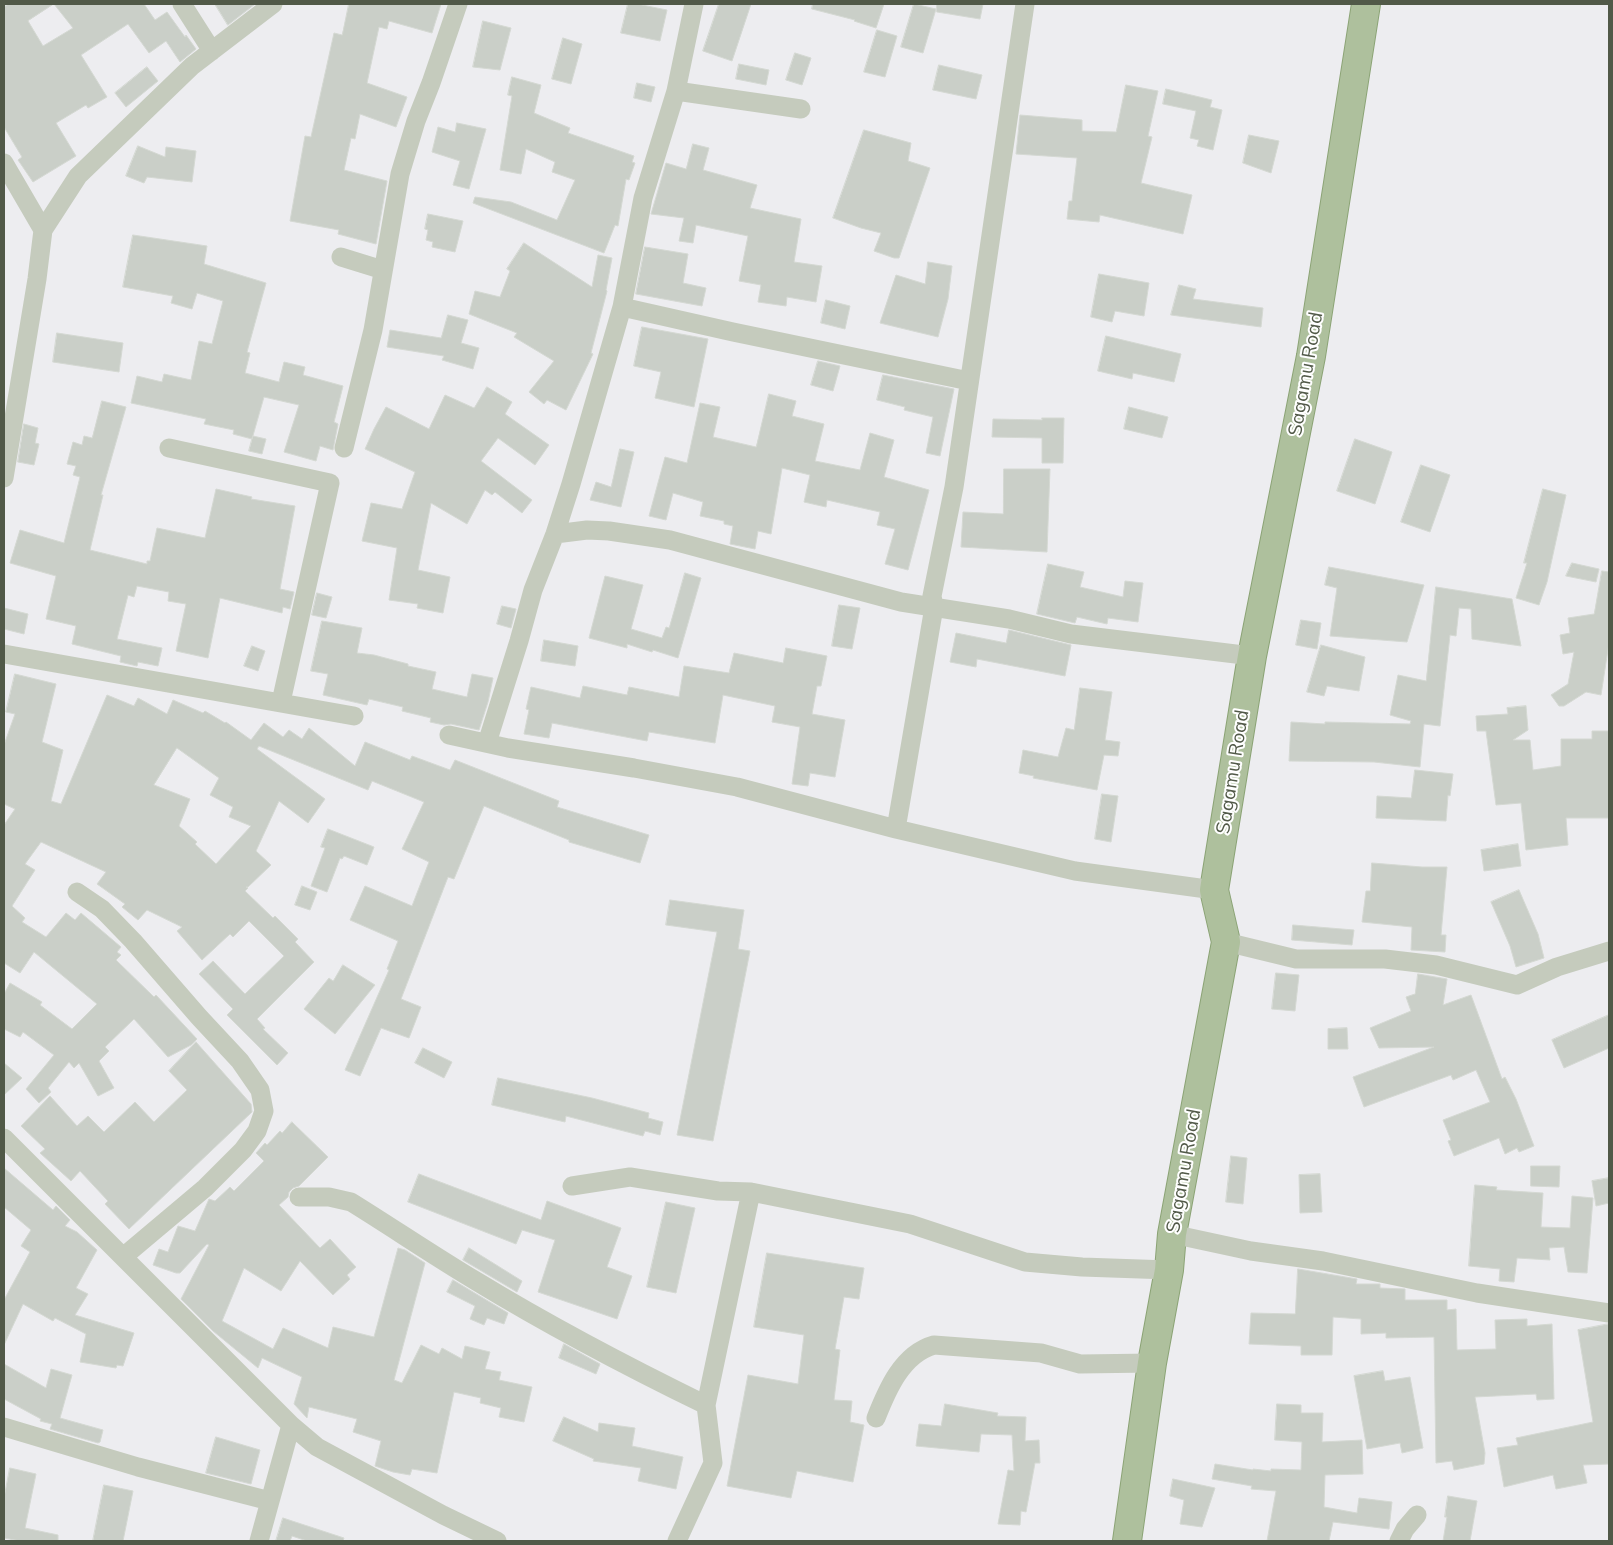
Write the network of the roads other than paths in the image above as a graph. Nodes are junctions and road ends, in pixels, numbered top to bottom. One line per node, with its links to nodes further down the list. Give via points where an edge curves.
1 (182, 4): 7 (street)
2 (273, 4): 7 (street)
3 (458, 4): 13 (street, via 400,174)
4 (694, 4): 8 (street)
5 (1025, 4): 15 (street)
6 (1366, 4): 22 (highway, Sagamu Road, via 1311,356)
7 (212, 51): 11 (street, via 192,66 78,176)
8 (676, 90): 9 (street); 14 (street, via 643,198)
9 (801, 109)
10 (4, 163): 11 (street)
11 (43, 230): 18 (street)
12 (341, 257): 13 (street)
13 (383, 270): 17 (street, via 373,330)
14 (622, 307): 15 (street); 19 (street)
15 (969, 381): 20 (street, via 954,487 932,596)
16 (169, 448): 23 (street, via 330,483)
17 (344, 448)
18 (4, 478)
19 (555, 534): 20 (street, via 609,531 670,540 901,602); 26 (street, via 533,590)
20 (934, 607): 22 (street, via 1009,619 1071,634); 27 (street)
21 (4, 654): 23 (street)
22 (1252, 656): 28 (highway, Sagamu Road)
23 (281, 702): 24 (street)
24 (354, 716)
25 (450, 735): 26 (street)
26 (487, 743): 27 (street, via 737,787)
27 (896, 829): 28 (street, via 1075,871)
28 (1214, 890): 30 (highway, Sagamu Road)
29 (77, 892): 37 (street, via 102,909 240,1061 260,1090 264,1111 257,1131 244,1150 205,1188)
30 (1226, 942): 31 (street, via 1296,959 1385,959 1436,965 1517,985 1558,966); 36 (highway, Sagamu Road)
31 (1609, 951)
32 (4, 1138): 37 (street)
33 (572, 1186): 34 (street, via 630,1177 718,1191)
34 (750, 1192): 38 (street, via 910,1224 1025,1262); 41 (street)
35 (299, 1197): 41 (street, via 328,1197 351,1202 476,1281)
36 (1172, 1234): 38 (highway, Sagamu Road); 39 (street, via 1251,1251 1323,1260 1477,1293)
37 (123, 1257): 43 (street)
38 (1169, 1270): 40 (highway, Sagamu Road)
39 (1609, 1312)
40 (1152, 1363): 42 (street, via 1080,1364 1041,1352 923,1348 889,1385); 50 (highway, Sagamu Road)
41 (706, 1405): 49 (street, via 713,1463)
42 (876, 1418)
43 (291, 1425): 45 (street); 48 (street, via 317,1448)
44 (4, 1427): 45 (street, via 138,1467)
45 (270, 1501): 47 (street)
46 (1417, 1515): 51 (street)
47 (259, 1541)
48 (497, 1541)
49 (677, 1541)
50 (1127, 1541)
51 (1399, 1541)

